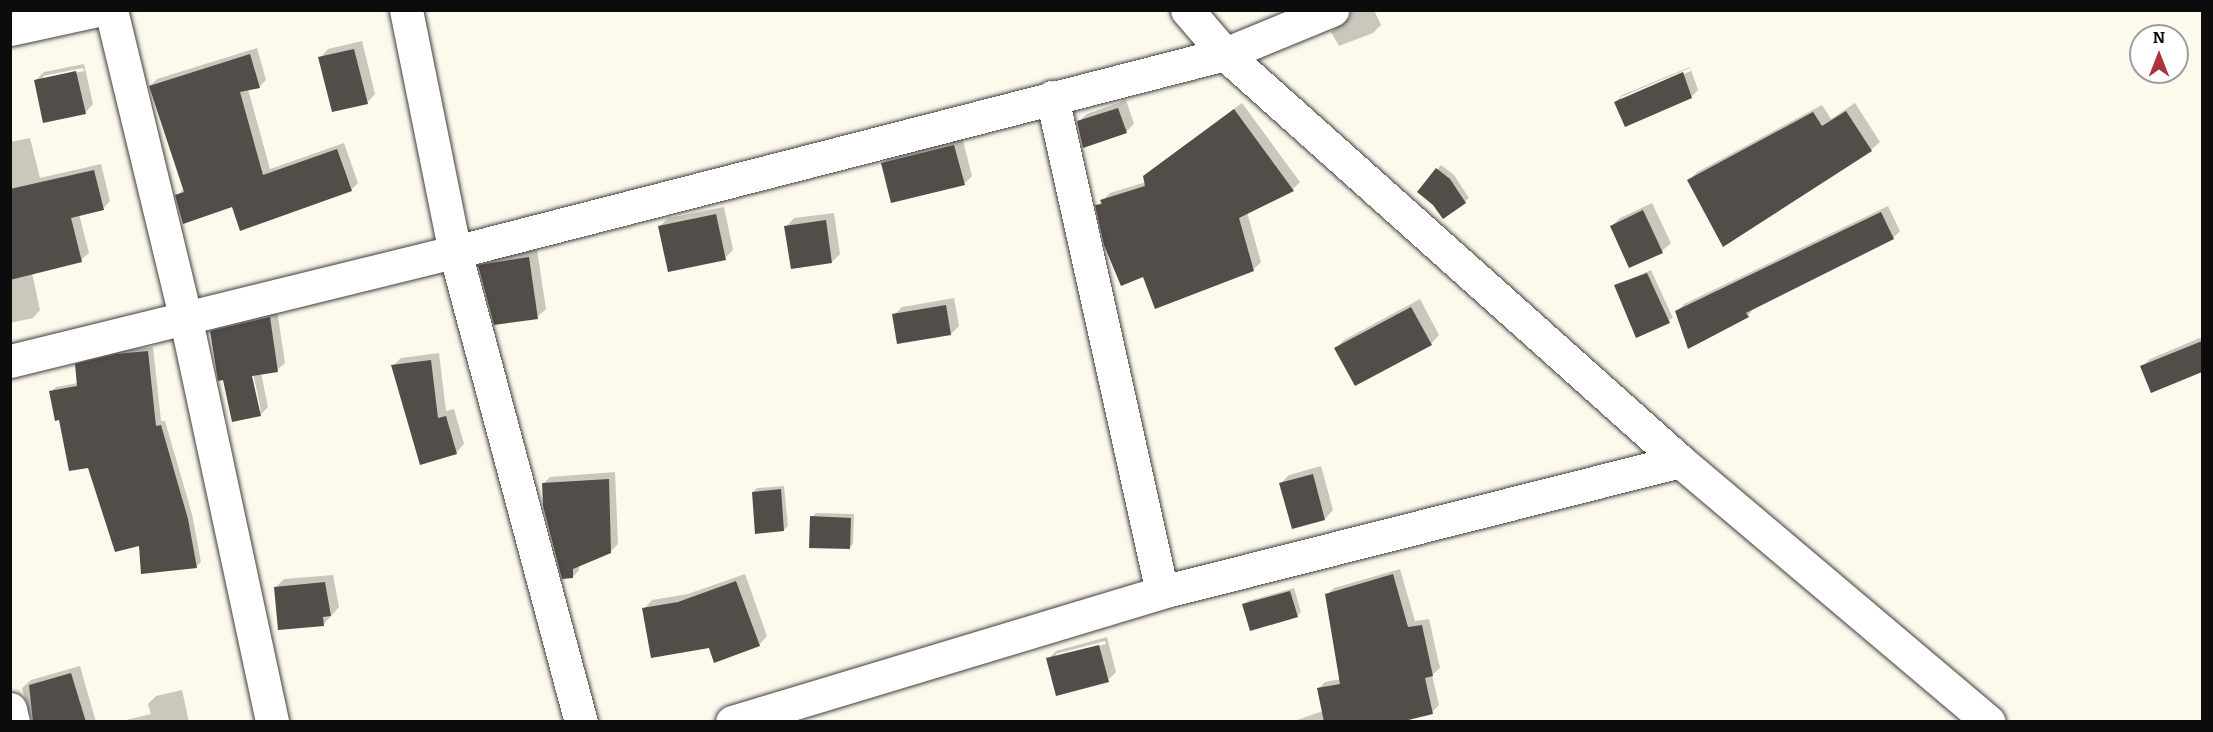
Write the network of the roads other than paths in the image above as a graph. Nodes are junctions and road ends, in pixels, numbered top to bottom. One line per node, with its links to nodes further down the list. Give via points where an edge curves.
1 (97, 10): 6 (street)
2 (111, 10): 10 (street)
3 (406, 10): 9 (street)
4 (1187, 10): 7 (street)
5 (1332, 10): 7 (street)
6 (10, 29)
7 (1225, 54): 8 (street); 12 (street)
8 (1052, 97): 9 (street); 13 (street)
9 (455, 252): 10 (street); 17 (street)
10 (186, 320): 11 (street); 16 (street)
11 (10, 361)
12 (1680, 461): 13 (street); 19 (street)
13 (1162, 592): 18 (street)
14 (10, 709): 15 (street)
15 (14, 722)
16 (272, 722)
17 (581, 722)
18 (732, 722)
19 (1989, 722)

